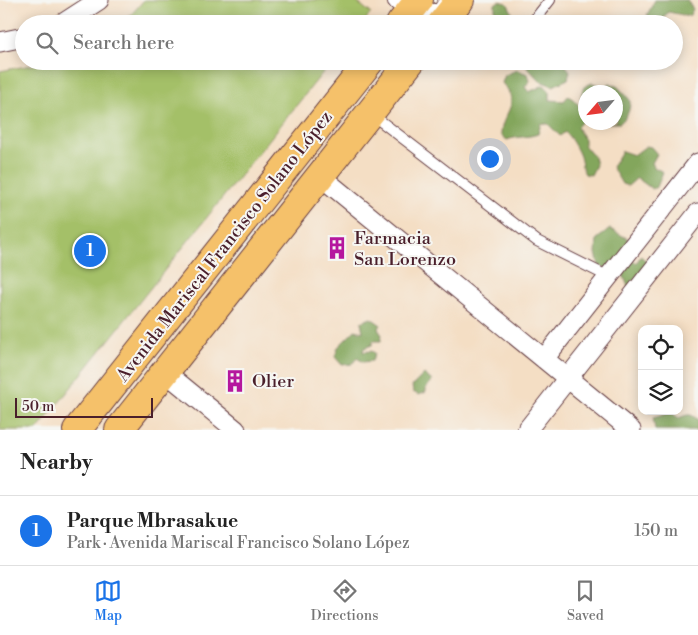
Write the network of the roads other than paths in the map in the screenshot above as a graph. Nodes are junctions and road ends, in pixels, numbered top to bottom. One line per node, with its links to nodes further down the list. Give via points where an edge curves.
1 (99, 0): 5 (street)
2 (550, 0): 6 (lane)
3 (407, 9): 4 (street)
4 (450, 12)
5 (76, 15)
6 (538, 15)
7 (15, 39): 8 (street)
8 (0, 42)
9 (363, 70): 19 (main road, Avenida Mariscal Francisco Solano López)
10 (403, 70): 11 (main road, Avenida Mariscal Francisco Solano López)
11 (369, 112): 13 (main road, Avenida Mariscal Francisco Solano López); 15 (lane, via 537,241)
12 (698, 163): 15 (street)
13 (319, 175): 16 (street); 17 (main road, Avenida Mariscal Francisco Solano López)
14 (698, 213): 18 (street)
15 (609, 277): 16 (street)
16 (544, 359): 18 (street)
17 (165, 372): 20 (main road, Avenida Mariscal Francisco Solano López); 21 (street)
18 (568, 378): 22 (street); 23 (street)
19 (77, 430)
20 (119, 430)
21 (236, 430)
22 (527, 430)
23 (631, 430)

